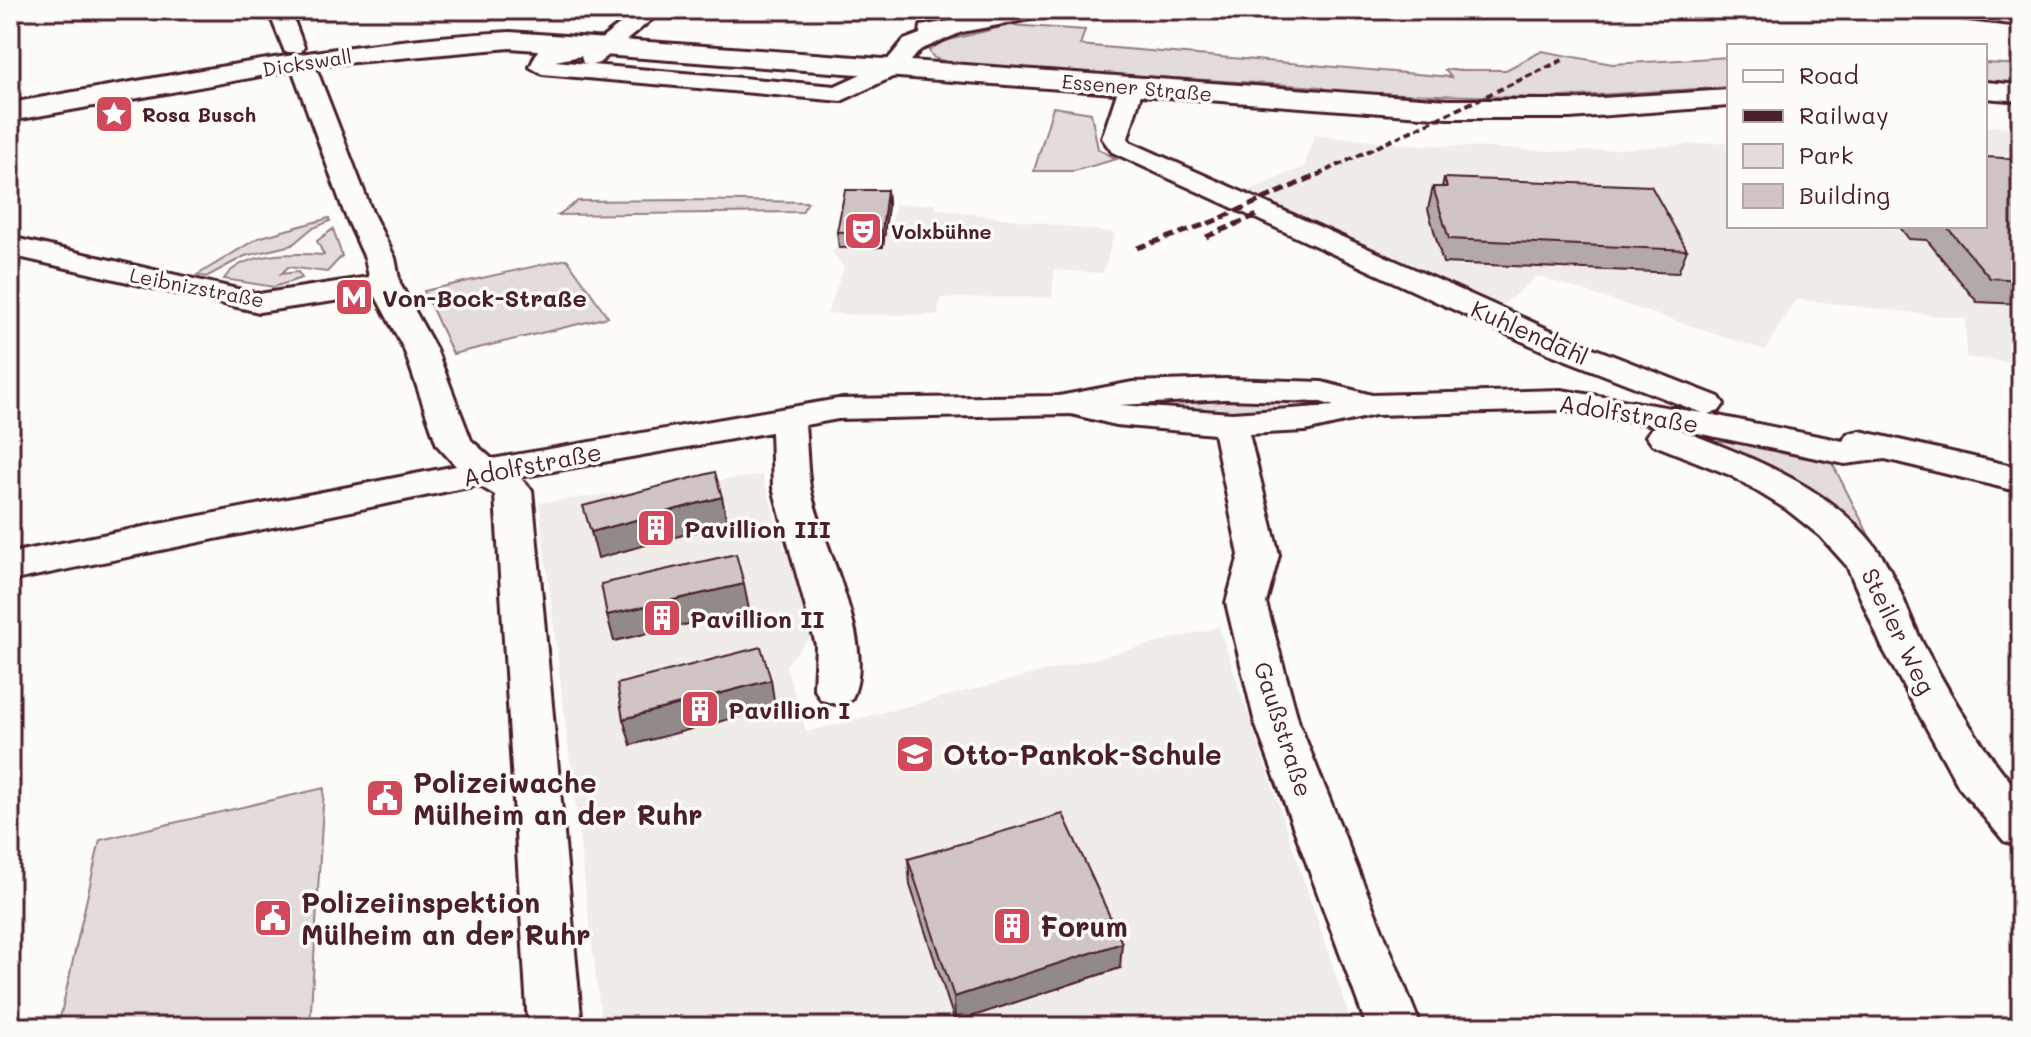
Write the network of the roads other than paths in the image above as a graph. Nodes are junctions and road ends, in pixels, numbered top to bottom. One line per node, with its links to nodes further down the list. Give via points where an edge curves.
1 (279, 10): 9 (street)
2 (652, 10): 7 (street)
3 (1046, 10): 6 (street)
4 (1941, 10): 5 (street)
5 (2021, 19)
6 (954, 27): 10 (street, via 912,45); 11 (street, via 895,42)
7 (599, 52): 8 (main road, Essener Straße); 9 (main road, Dickswall, via 463,42); 11 (main road, Essener Straße)
8 (546, 55): 9 (main road, Dickswall); 11 (street, Essener Straße, via 542,67 841,94)
9 (300, 61): 18 (main road, Dickswall); 20 (main road, Dickswall); 22 (street, via 380,258)
10 (893, 68): 11 (main road, Essener Straße); 14 (main road, Essener Straße)
11 (864, 73): 14 (main road, Essener Straße)
12 (1987, 90): 13 (main road)
13 (2021, 93)
14 (1127, 95): 15 (main road, Essener Straße, via 1448,109 1570,109); 19 (main road, Essener Straße, via 1388,123 1481,126 1579,125); 28 (street, Kuhlendahl, via 1115,138 1121,147 1679,396)
15 (1727, 98)
16 (1987, 108): 17 (main road)
17 (2021, 111)
18 (10, 112)
19 (1727, 113)
20 (10, 122)
21 (10, 246): 22 (street, Leibnizstraße, via 259,303)
22 (385, 284): 29 (street, via 420,349 455,445)
23 (1371, 405): 24 (street, Adolfstraße); 25 (street, Adolfstraße, via 1322,392 1225,389 1133,392); 27 (street, Adolfstraße, via 1324,419)
24 (1465, 405): 28 (street, Adolfstraße, via 1594,403 1845,453); 33 (street, Steiler Weg, via 1506,416 1609,422 1695,445 1799,500 1864,560 1903,647 1975,774)
25 (1059, 406): 26 (street, Adolfstraße, via 838,409); 27 (street, Adolfstraße, via 1135,418)
26 (787, 416): 29 (street, Adolfstraße); 32 (street, via 792,488 837,645)
27 (1229, 423): 35 (street, Gaußstraße, via 1259,555 1246,603 1277,723)
28 (1885, 448): 30 (street, Kuhlendahl)
29 (484, 472): 31 (street, Adolfstraße); 34 (street, via 513,490)
30 (2021, 480)
31 (10, 567)
32 (836, 688)
33 (2021, 827)
34 (555, 1027)
35 (1394, 1027)

